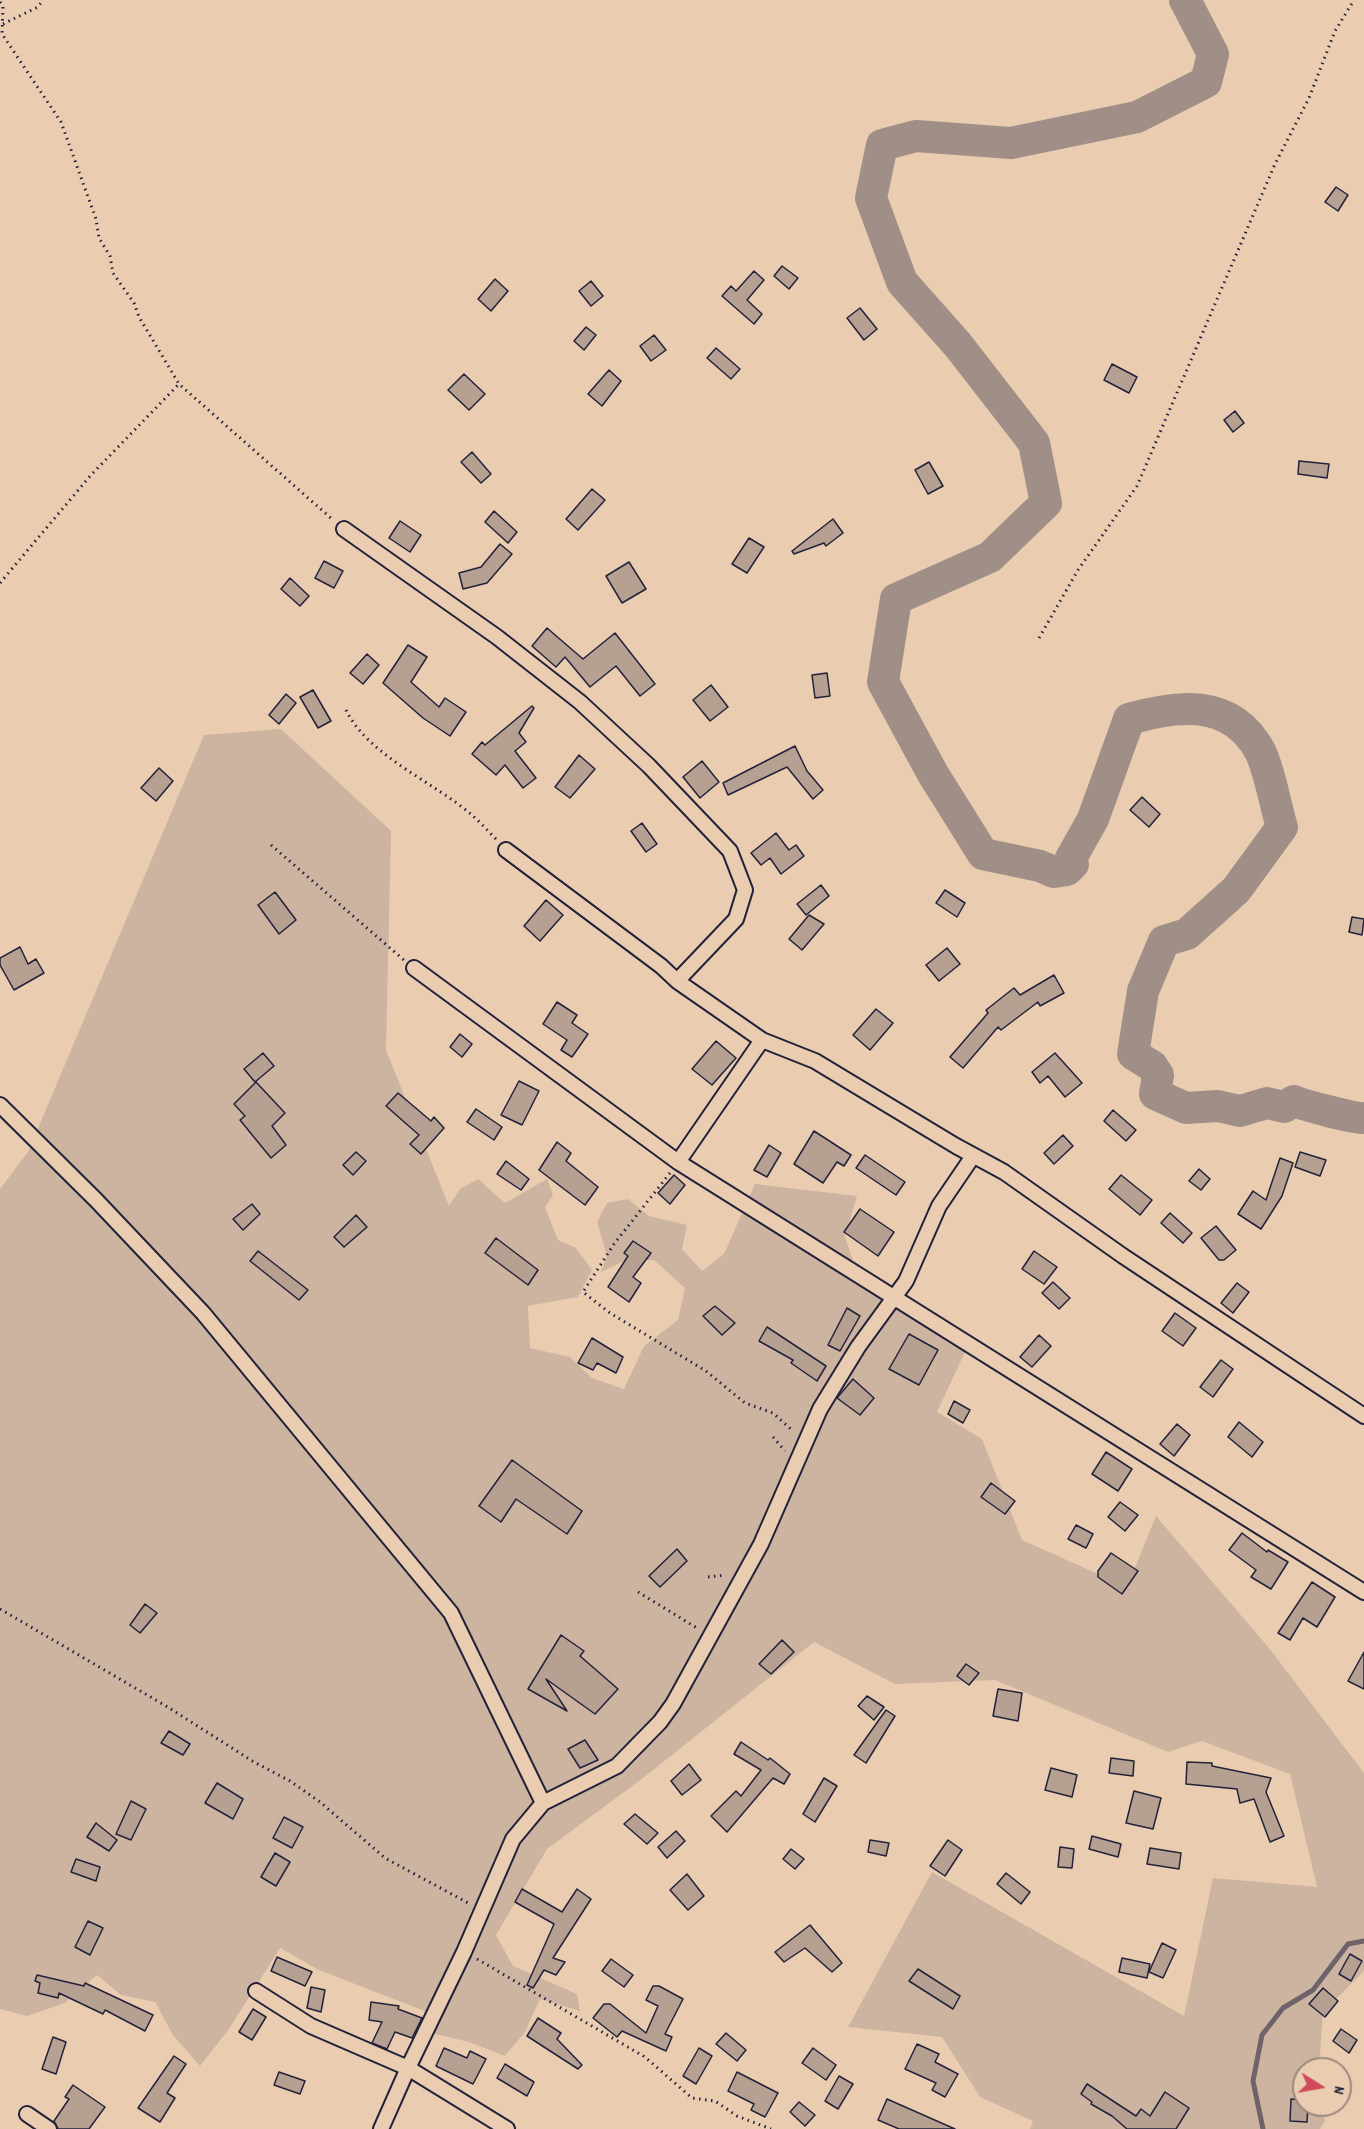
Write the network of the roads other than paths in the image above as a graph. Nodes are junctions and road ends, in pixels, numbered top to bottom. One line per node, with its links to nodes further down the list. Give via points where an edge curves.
1 (344, 529): 4 (street, via 497,637 580,702 649,766 730,851 744,883 745,897 733,924)
2 (506, 850): 4 (street)
3 (414, 968): 8 (street)
4 (677, 981): 5 (street)
5 (762, 1040): 7 (street, via 815,1061); 8 (street)
6 (0, 1106): 12 (street, via 203,1313 452,1613)
7 (973, 1156): 9 (street, via 939,1206); 10 (street, via 1048,1200 1123,1256)
8 (678, 1162): 9 (street)
9 (895, 1297): 11 (street); 12 (street, via 858,1347 820,1410 761,1544 712,1637 660,1722 617,1766)
10 (1364, 1416)
11 (1364, 1592)
12 (543, 1803): 14 (street, via 513,1839)
13 (256, 1991): 14 (street, via 311,2026)
14 (408, 2068): 17 (street); 18 (street)
15 (27, 2114): 16 (street)
16 (49, 2129)
17 (381, 2129)
18 (507, 2129)

